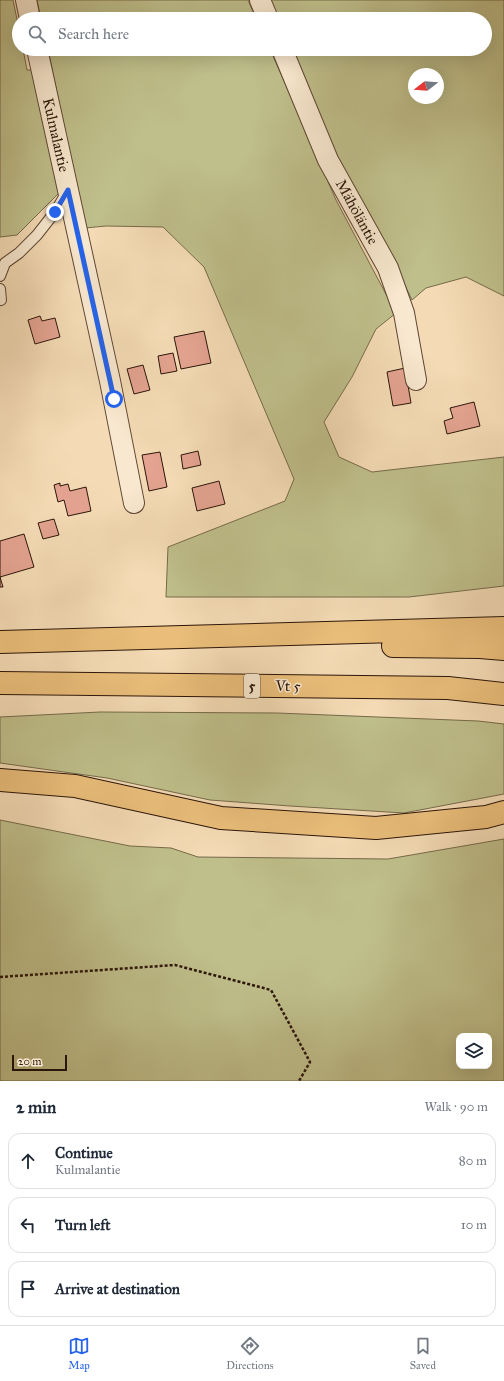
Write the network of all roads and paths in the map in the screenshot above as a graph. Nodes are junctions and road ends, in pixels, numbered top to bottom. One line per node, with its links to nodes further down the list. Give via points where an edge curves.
1 (26, 0): 3 (street)
2 (260, 0): 4 (street)
3 (29, 12)
4 (265, 12)
5 (39, 56): 7 (street, Kulmalantie)
6 (285, 56): 11 (street, Mähöläntie, via 328,160 388,268 404,313)
7 (68, 190): 8 (lane, via 55,212 37,234 5,263); 12 (street, Kulmalantie)
8 (0, 276)
9 (0, 289): 10 (lane)
10 (1, 300)
11 (416, 380)
12 (134, 503)
13 (504, 628): 14 (highway)
14 (0, 642): 15 (highway, via 480,647)
15 (504, 650)
16 (0, 683): 17 (highway, Vt 5 / 5, via 448,688)
17 (504, 694)
18 (0, 780): 19 (highway, via 75,786 221,818 376,828 486,817)
19 (504, 812)
20 (0, 977): 21 (path, via 175,965 271,990 310,1062)
21 (299, 1081)

